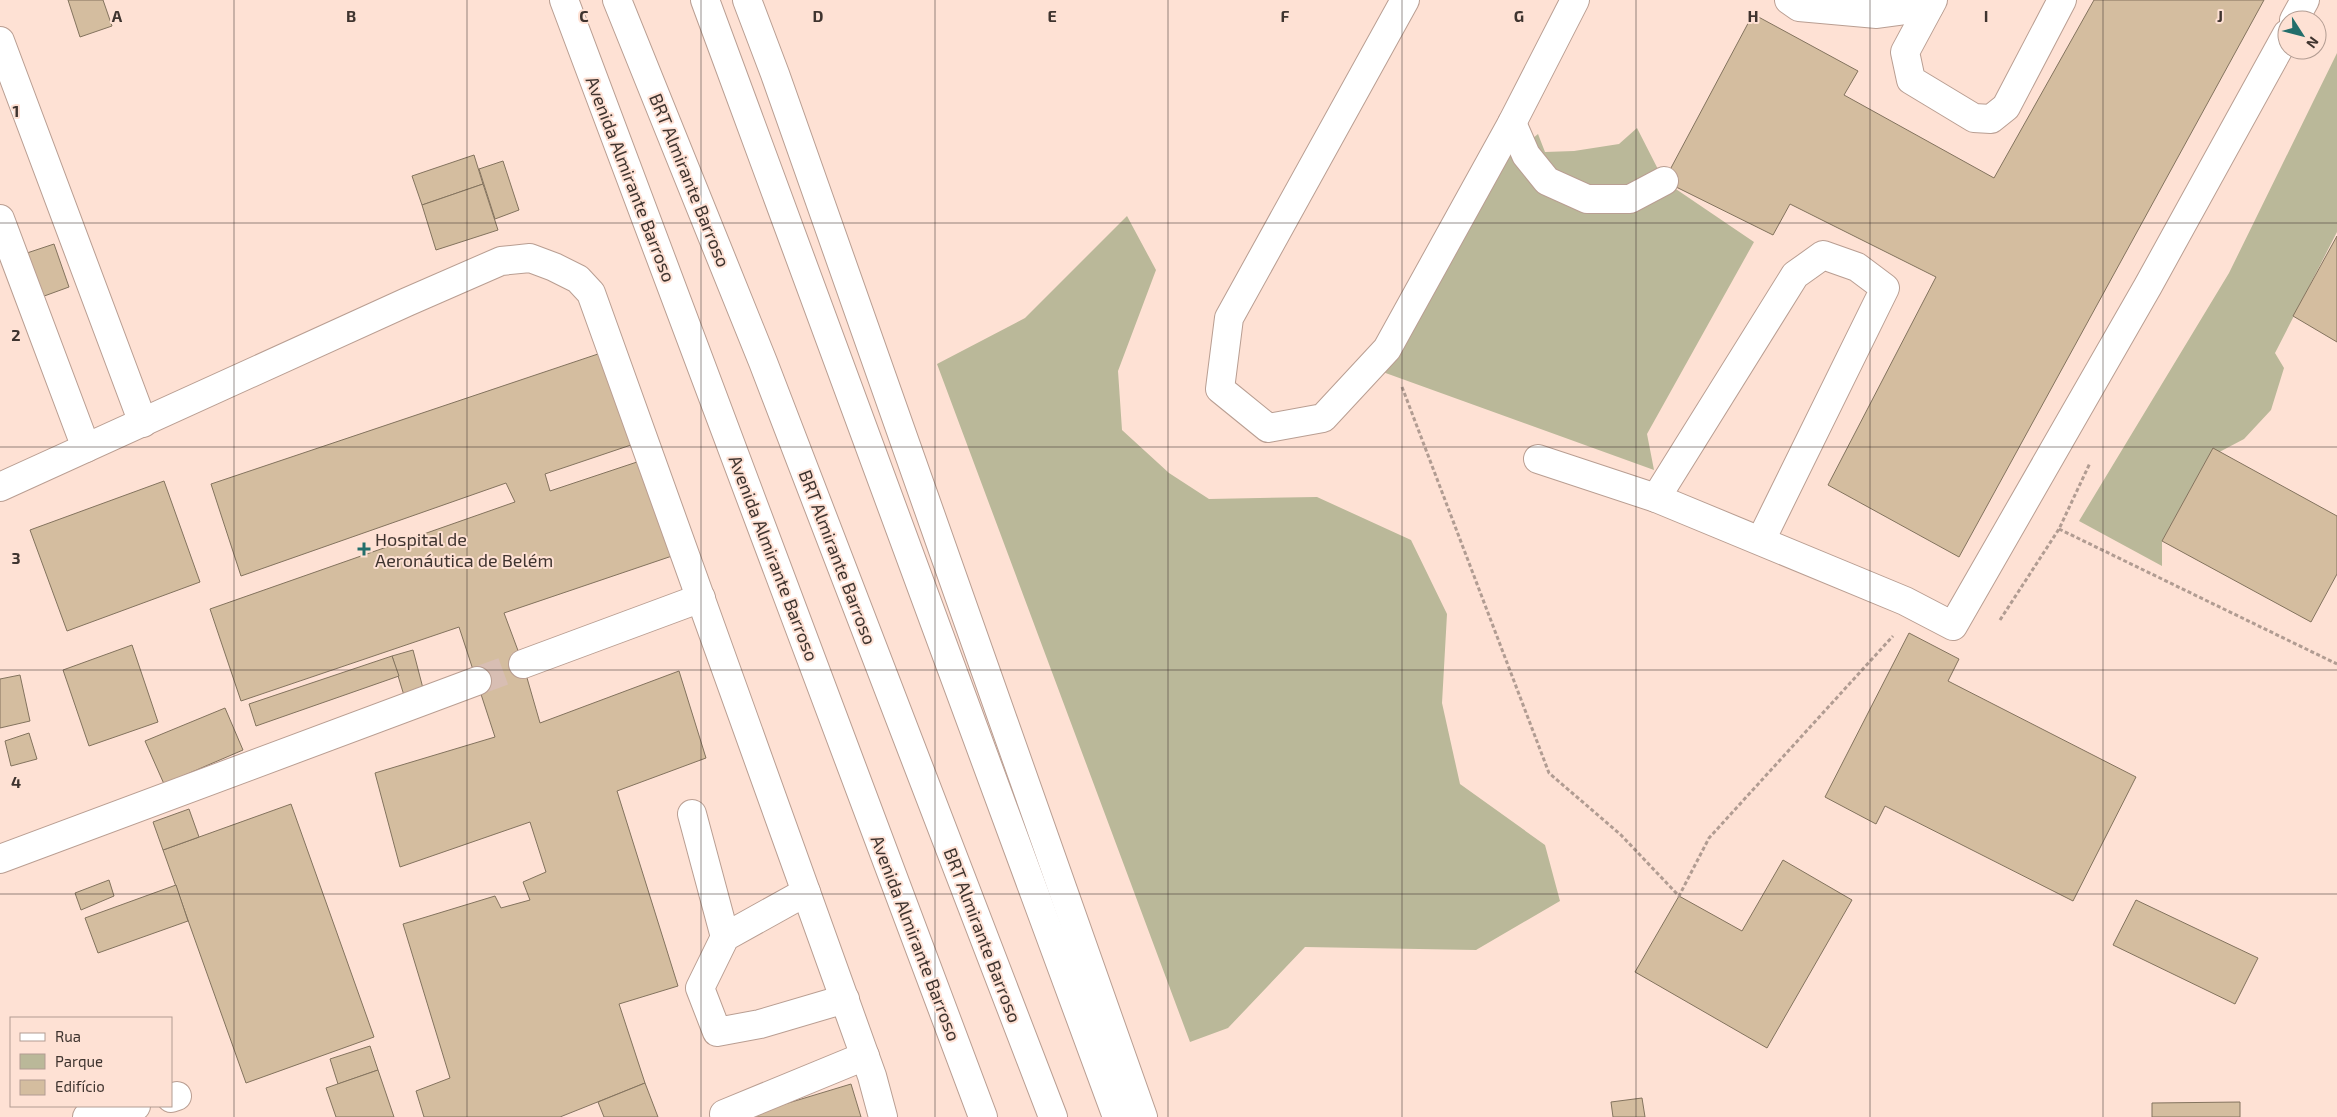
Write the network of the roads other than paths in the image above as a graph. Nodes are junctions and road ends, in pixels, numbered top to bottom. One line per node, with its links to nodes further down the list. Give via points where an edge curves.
1 (564, 0): 34 (main road, Avenida Almirante Barroso)
2 (617, 0): 35 (main road, BRT Almirante Barroso, via 764,362)
3 (705, 0): 36 (main road)
4 (747, 0): 37 (main road)
5 (1405, 0): 12 (main road, via 1229,318 1220,389 1268,428 1323,418 1387,349)
6 (1575, 0): 12 (main road)
7 (1789, 0): 9 (main road, via 1799,7 1877,14)
8 (2062, 0): 9 (main road, via 2006,107 1991,120 1974,118 1911,80 1905,52)
9 (1931, 3)
10 (0, 41): 15 (main road)
11 (2277, 52): 20 (main road, via 2148,286 1953,626 1905,601)
12 (1512, 123): 13 (main road, via 1526,155 1547,181 1587,199 1630,199)
13 (1664, 181)
14 (0, 219): 16 (main road)
15 (143, 423): 16 (main road); 21 (main road, via 415,298 501,262 530,258 578,279 591,293)
16 (86, 448): 18 (main road)
17 (1538, 459): 19 (main road)
18 (0, 487)
19 (1656, 498): 20 (main road); 20 (main road, via 1795,275 1823,255 1857,267 1885,288)
20 (1761, 540)
21 (701, 598): 22 (main road); 26 (main road)
22 (523, 664)
23 (477, 681): 25 (main road)
24 (692, 814): 27 (main road)
25 (0, 859)
26 (806, 892): 27 (main road); 28 (main road)
27 (725, 937): 28 (main road, via 700,988 717,1032 760,1024)
28 (845, 1000): 29 (main road)
29 (865, 1056): 31 (main road); 33 (main road)
30 (132, 1107): 32 (main road)
31 (724, 1114)
32 (87, 1117)
33 (882, 1117)
34 (983, 1117)
35 (1053, 1117)
36 (1116, 1117)
37 (1143, 1117)

